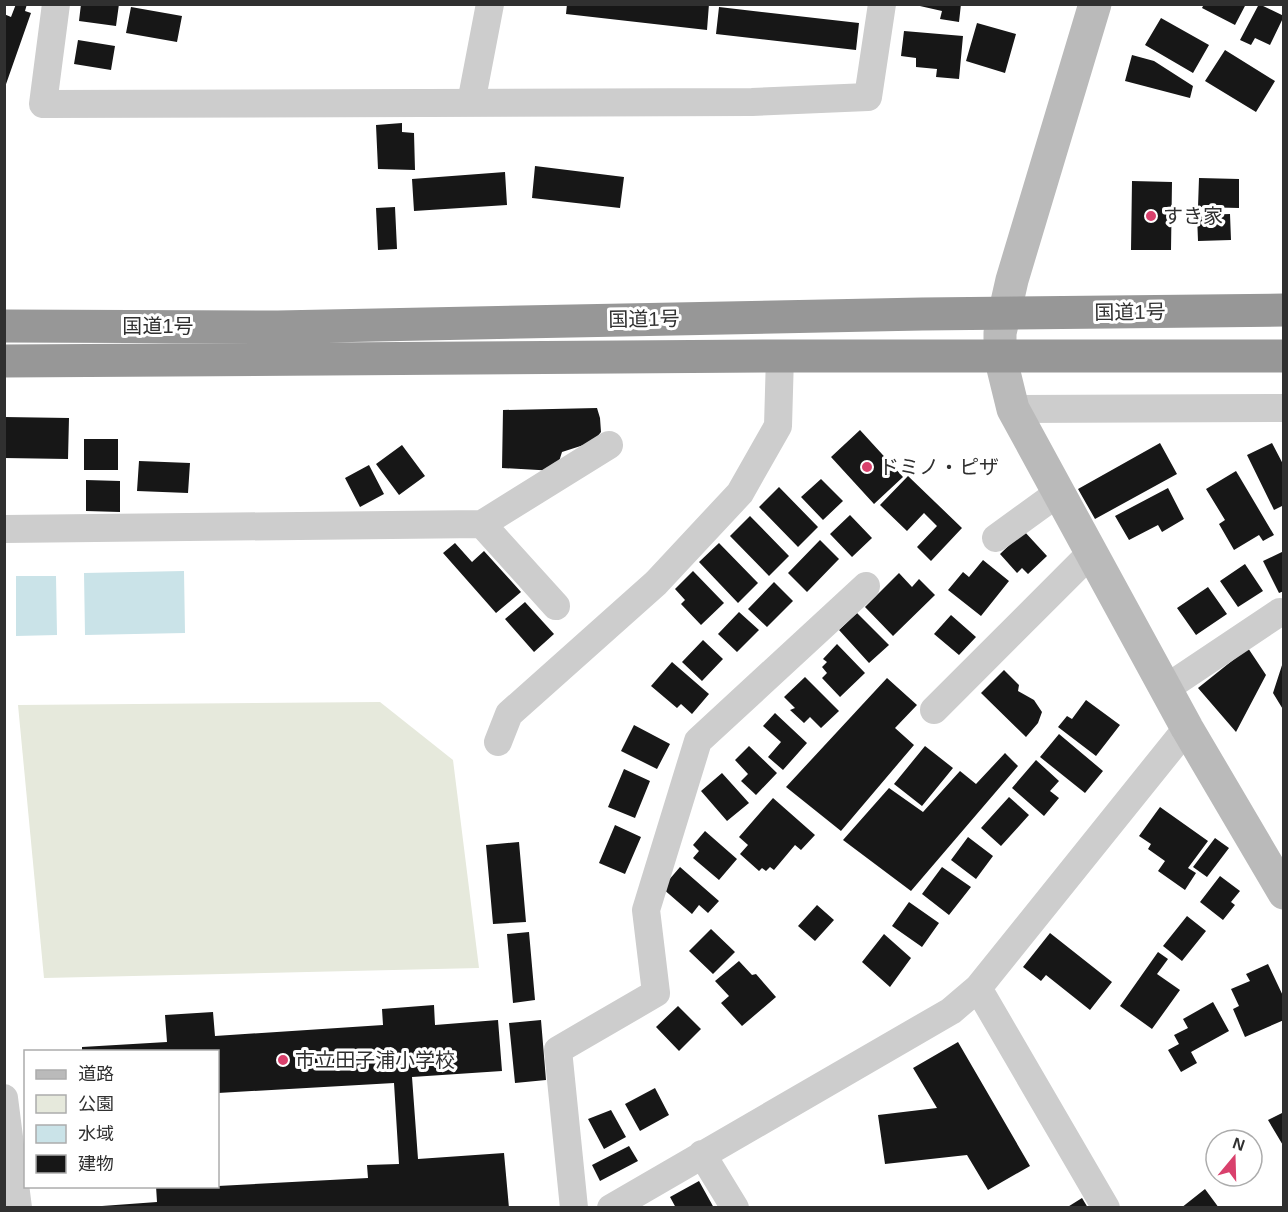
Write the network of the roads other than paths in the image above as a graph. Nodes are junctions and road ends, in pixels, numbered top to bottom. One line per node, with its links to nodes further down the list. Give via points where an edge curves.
1 (56, 4): 5 (street, via 43,104)
2 (490, 4): 5 (street)
3 (882, 4): 5 (street, via 868,98)
4 (1095, 4): 7 (street)
5 (471, 103)
6 (1284, 310): 7 (highway, 国道1号)
7 (1004, 314): 8 (highway, 国道1号, via 278,327); 10 (street)
8 (4, 326)
9 (780, 356): 10 (highway, 国道1号); 12 (highway, 国道1号); 27 (street, via 778,426 740,493 656,583 509,714)
10 (1000, 356): 11 (highway, 国道1号); 14 (street)
11 (1284, 356)
12 (4, 361)
13 (1284, 408): 14 (street)
14 (1013, 409): 16 (street)
15 (609, 445): 17 (street)
16 (1058, 493): 19 (street); 20 (street)
17 (482, 524): 18 (street); 22 (street)
18 (4, 529)
19 (996, 538)
20 (1091, 553): 24 (street); 25 (street)
21 (866, 586): 33 (street, via 698,741 646,910 656,993 558,1050)
22 (556, 606)
23 (1281, 612): 24 (street)
24 (1165, 689): 26 (street)
25 (934, 710)
26 (1187, 728): 28 (street); 29 (street)
27 (498, 742)
28 (1284, 893)
29 (978, 988): 31 (street, via 951,1011); 36 (street)
30 (4, 1098): 32 (street)
31 (702, 1154): 34 (street); 35 (street)
32 (18, 1208)
33 (574, 1208)
34 (611, 1208)
35 (735, 1208)
36 (1106, 1208)

